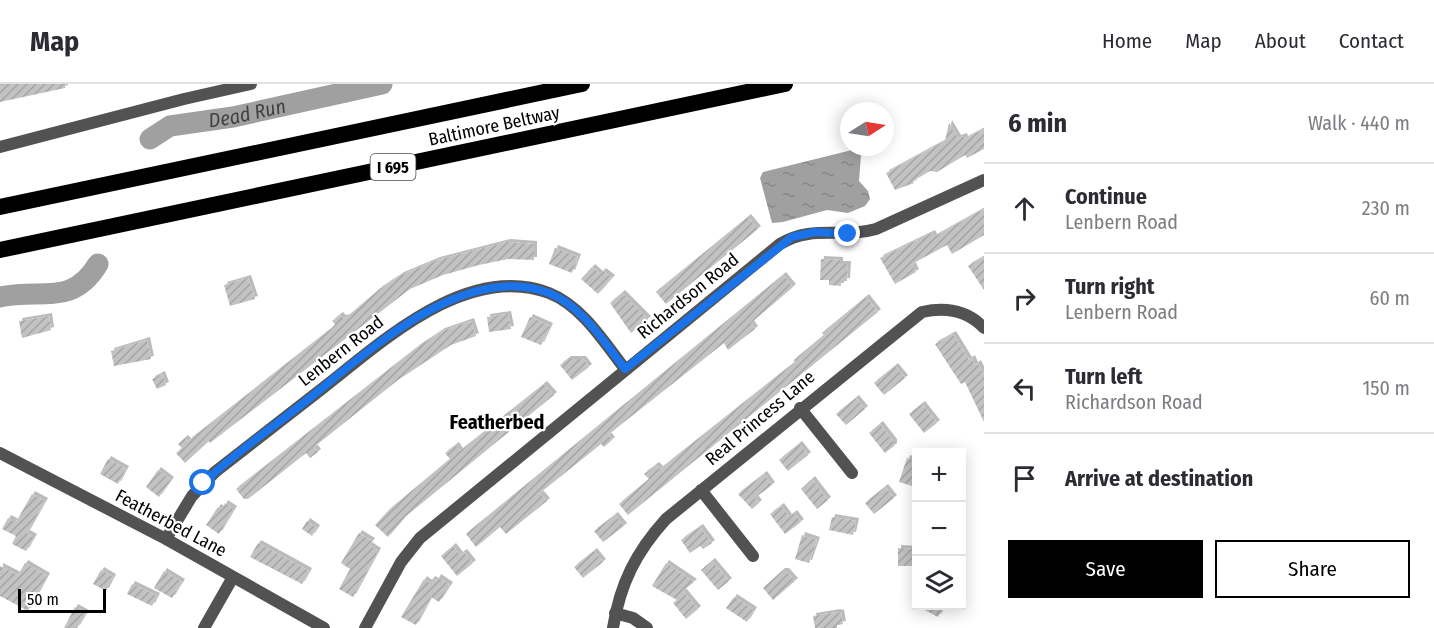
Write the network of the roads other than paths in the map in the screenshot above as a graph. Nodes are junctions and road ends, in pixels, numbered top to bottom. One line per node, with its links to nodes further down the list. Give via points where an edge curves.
1 (251, 84): 4 (street)
2 (582, 84): 6 (highway, Baltimore Beltway / I 695)
3 (785, 84): 7 (highway, Baltimore Beltway / I 695)
4 (0, 147)
5 (984, 180): 9 (street, Richardson Road, via 869,231 815,232 792,237)
6 (0, 207)
7 (0, 250)
8 (984, 328): 10 (street, Real Princess Lane, via 955,310 922,312)
9 (625, 369): 14 (street, Lenbern Road, via 585,319 550,293 516,286 442,303 403,325 215,472 192,496); 20 (street, Richardson Road, via 420,538)
10 (800, 408): 12 (street); 13 (street, Real Princess Lane)
11 (0, 453): 14 (street, Featherbed Lane)
12 (852, 473)
13 (701, 490): 15 (street); 17 (street, Real Princess Lane, via 666,519 638,553 627,573)
14 (166, 539): 16 (street, Featherbed Lane)
15 (753, 556)
16 (233, 577): 18 (street); 19 (street, Featherbed Lane)
17 (615, 613): 21 (street, Real Princess Lane); 22 (street, via 633,618)
18 (204, 628)
19 (324, 628)
20 (365, 628)
21 (613, 628)
22 (647, 628)

